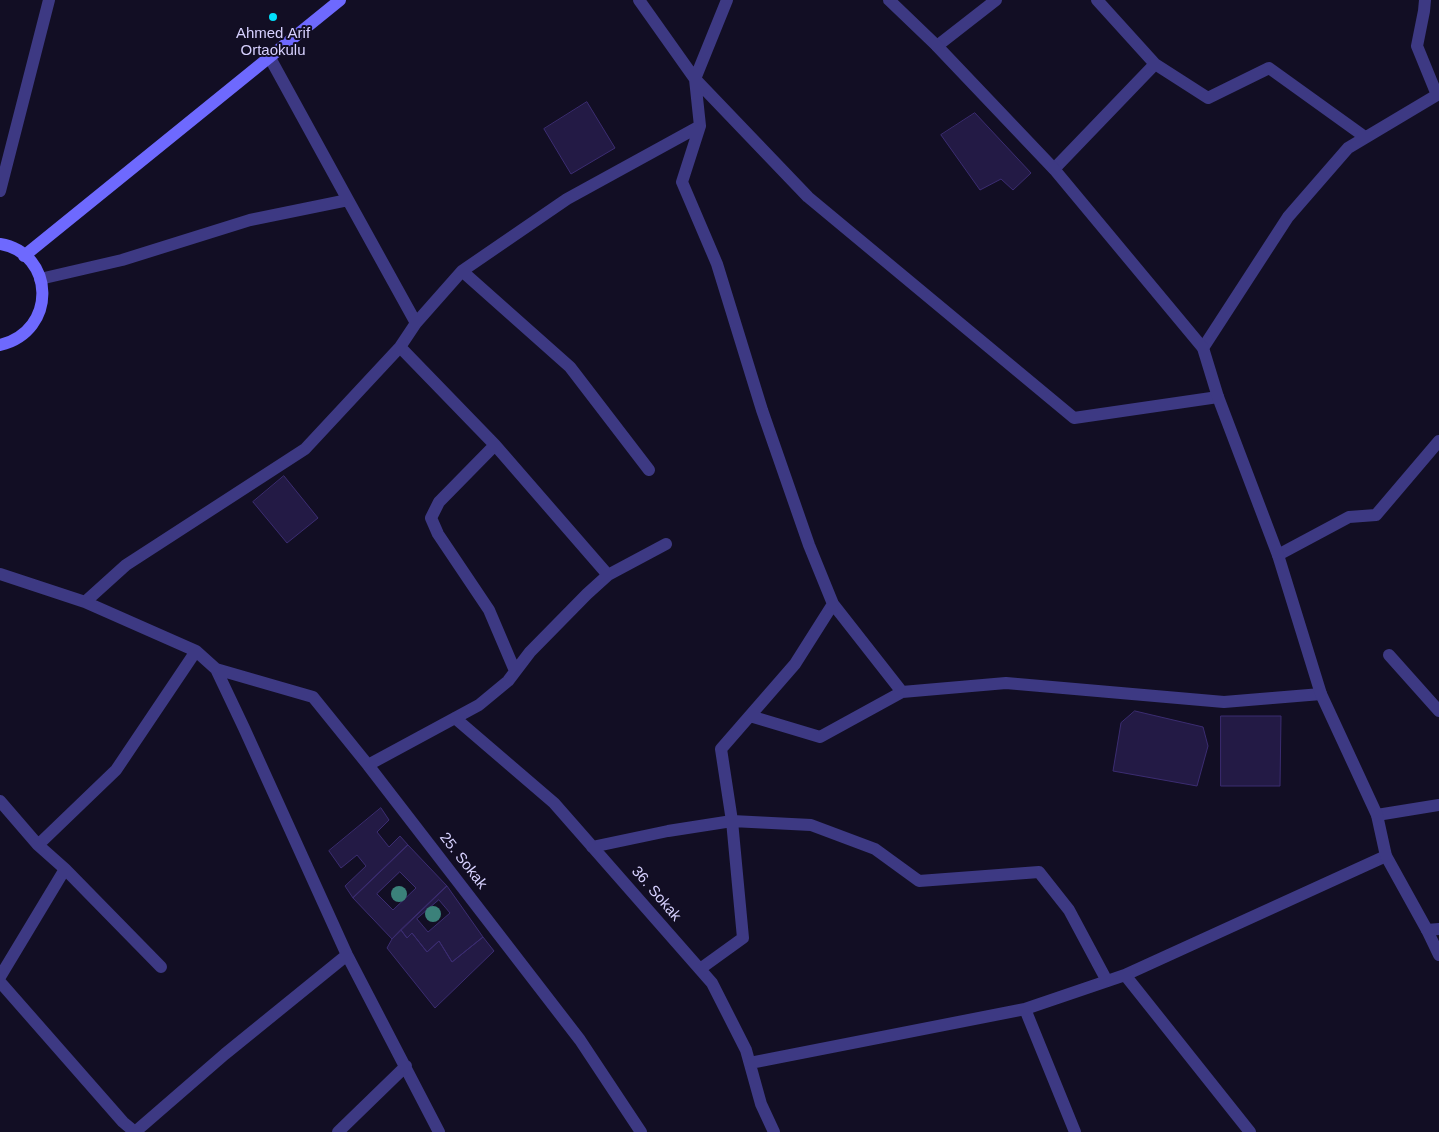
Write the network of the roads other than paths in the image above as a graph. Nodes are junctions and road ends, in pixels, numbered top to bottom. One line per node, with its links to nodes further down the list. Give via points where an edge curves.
1 (49, 0): 17 (street)
2 (340, 0): 10 (main road)
3 (639, 0): 12 (street)
4 (727, 0): 12 (street)
5 (889, 0): 9 (street)
6 (996, 0): 9 (street)
7 (1097, 0): 11 (street)
8 (1425, 0): 13 (street, via 1417,46)
9 (937, 46): 16 (street)
10 (270, 58): 18 (street); 20 (main road)
11 (1155, 64): 15 (street, via 1208,98 1269,68); 16 (street)
12 (695, 79): 14 (street); 27 (street, via 808,197 1074,418)
13 (1438, 96): 15 (street)
14 (700, 126): 21 (street, via 567,199); 36 (street, via 682,182 717,264 762,410)
15 (1365, 138): 26 (street, via 1348,148 1288,217)
16 (1054, 169): 26 (street)
17 (0, 191)
18 (348, 200): 22 (street, via 250,220 122,260); 23 (street)
19 (0, 244): 20 (main road, via 18,250)
20 (24, 256): 22 (main road)
21 (462, 272): 23 (street); 30 (street, via 570,367)
22 (40, 279): 24 (main road, via 41,306 36,321 25,334)
23 (416, 323): 25 (street)
24 (0, 345)
25 (400, 346): 29 (street); 35 (street, via 305,449 126,565)
26 (1203, 348): 27 (street)
27 (1218, 397): 32 (street)
28 (1439, 441): 32 (street, via 1376,515 1349,517)
29 (495, 445): 34 (street); 40 (street, via 439,502 431,518 438,534 489,610)
30 (649, 470)
31 (666, 544): 34 (street)
32 (1278, 555): 42 (street)
33 (0, 574): 35 (street)
34 (608, 576): 40 (street, via 586,594)
35 (85, 602): 37 (street)
36 (833, 604): 41 (street); 44 (street, via 794,664)
37 (196, 652): 39 (street); 51 (street, via 116,770)
38 (1389, 654): 43 (street)
39 (216, 670): 46 (street, 25. Sokak, via 313,696); 56 (street)
40 (515, 671): 45 (street, via 478,706)
41 (902, 692): 42 (street, via 1006,683 1224,702); 44 (street, via 820,737)
42 (1321, 694): 49 (street)
43 (1439, 711)
44 (750, 716): 50 (street, via 721,749)
45 (455, 718): 46 (street); 52 (street, 36. Sokak, via 554,803)
46 (368, 765): 71 (street, 25. Sokak, via 580,1040)
47 (0, 801): 51 (street)
48 (1439, 805): 49 (street)
49 (1377, 815): 53 (street)
50 (732, 821): 52 (street); 59 (street, via 743,938); 62 (street, via 811,825 875,849 919,881 1039,872 1069,910)
51 (38, 845): 54 (street)
52 (592, 847): 59 (street, 36. Sokak)
53 (1386, 856): 55 (street); 60 (street)
54 (66, 869): 58 (street); 61 (street)
55 (1433, 929): 57 (street)
56 (347, 955): 66 (street); 68 (street)
57 (1439, 955)
58 (161, 966)
59 (700, 970): 65 (street, 36. Sokak, via 712,983)
60 (1125, 975): 62 (street); 74 (street)
61 (0, 977)
62 (1107, 981): 64 (street)
63 (0, 982): 67 (street)
64 (1025, 1008): 65 (street); 73 (street)
65 (750, 1064): 72 (street, 36. Sokak, via 761,1104)
66 (406, 1066): 69 (street); 70 (street)
67 (119, 1127): 68 (street)
68 (135, 1132)
69 (338, 1132)
70 (439, 1132)
71 (641, 1132)
72 (774, 1132)
73 (1075, 1132)
74 (1250, 1132)

